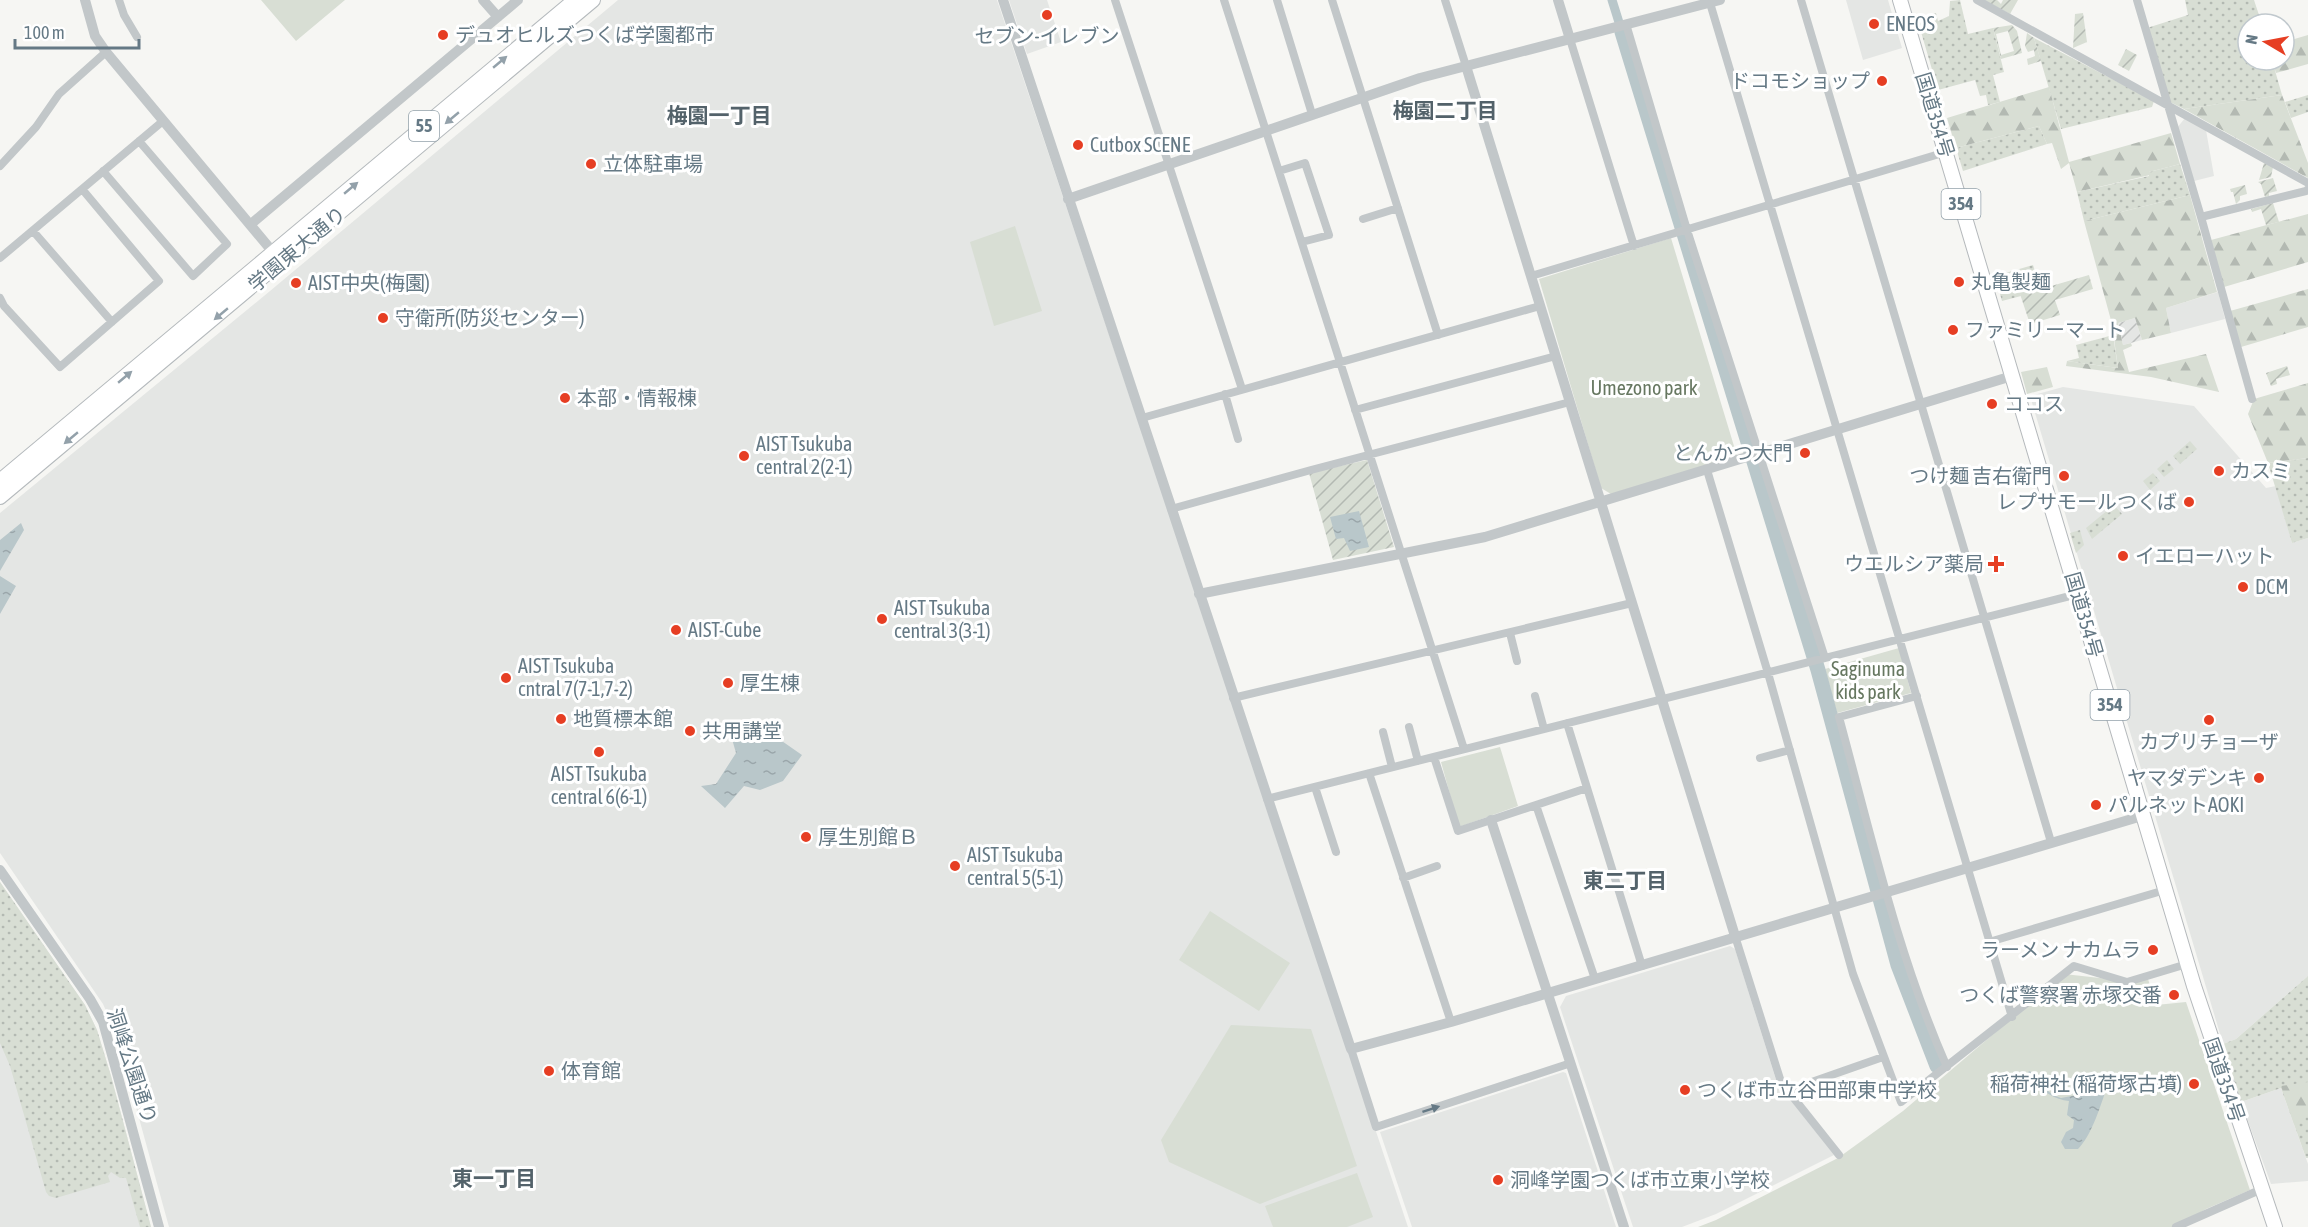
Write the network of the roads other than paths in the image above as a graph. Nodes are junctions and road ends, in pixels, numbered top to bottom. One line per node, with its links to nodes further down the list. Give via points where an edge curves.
1 (85, 0): 23 (street, via 95,36)
2 (119, 0): 21 (street)
3 (483, 0): 19 (street)
4 (518, 0): 19 (street)
5 (574, 0): 51 (main road, 学園東大通り / 55, one-way to 5)
6 (593, 0): 51 (main road, 学園東大通り / 55, one-way to 51)
7 (1003, 0): 40 (street)
8 (1115, 0): 32 (street)
9 (1224, 0): 29 (street)
10 (1277, 0): 27 (street)
11 (1332, 0): 25 (street)
12 (1445, 0): 24 (street)
13 (1558, 0): 22 (street)
14 (1801, 0): 36 (street)
15 (1900, 0): 31 (main road, 国道354号 / 354)
16 (1977, 0): 26 (street)
17 (2137, 0): 26 (street)
18 (1715, 1): 20 (street); 41 (street)
19 (498, 17): 45 (street)
20 (1622, 25): 22 (street); 46 (street)
21 (137, 37)
22 (1570, 39): 24 (street); 49 (street)
23 (106, 52): 28 (street); 33 (street, via 59,94 36,127)
24 (1466, 66): 25 (street); 52 (street)
25 (1363, 97): 27 (street); 42 (street)
26 (2167, 105): 37 (street); 43 (street)
27 (1312, 114): 29 (street)
28 (163, 121): 30 (street); 45 (street)
29 (1266, 131): 32 (street); 35 (street)
30 (139, 141): 34 (street); 34 (street, via 227,244 193,276)
31 (1946, 152): 36 (street); 59 (main road, 国道354号 / 354)
32 (1169, 164): 40 (street); 60 (street)
33 (0, 166)
34 (103, 171): 38 (street)
35 (1279, 171): 48 (street); 48 (street, via 1305,163 1329,235)
36 (1854, 179): 41 (street); 64 (street)
37 (2308, 183)
38 (82, 189): 47 (street); 55 (street, via 159,280)
39 (2308, 189): 43 (street)
40 (1068, 199): 66 (street)
41 (1771, 206): 46 (street); 67 (street)
42 (1398, 208): 44 (street); 56 (street)
43 (2201, 217): 62 (street)
44 (1364, 219)
45 (251, 224): 51 (street)
46 (1687, 230): 49 (street); 69 (street)
47 (33, 231): 50 (street); 55 (street)
48 (1302, 242): 58 (street)
49 (1634, 246): 52 (street)
50 (0, 258)
51 (278, 258): 72 (main road, 学園東大通り / 55, one-way to 51); 73 (main road, 学園東大通り / 55, one-way to 73)
52 (1531, 276): 54 (street)
53 (0, 298): 55 (street, via 60,367)
54 (1540, 306): 56 (street); 57 (street)
55 (112, 322)
56 (1438, 335): 58 (street)
57 (1556, 356): 63 (street); 65 (street)
58 (1340, 362): 60 (street); 65 (street)
59 (2012, 376): 64 (street); 78 (main road, 国道354号 / 354)
60 (1242, 389): 61 (street)
61 (1225, 394): 66 (street); 68 (street)
62 (2252, 399)
63 (1570, 402): 70 (street); 74 (street)
64 (1921, 404): 67 (street); 80 (street)
65 (1355, 410): 70 (street)
66 (1142, 418): 75 (street)
67 (1837, 429): 69 (street); 82 (street)
68 (1238, 439)
69 (1759, 453): 71 (street); 84 (street)
70 (1370, 455): 75 (street); 76 (street)
71 (1707, 470): 74 (street); 86 (street)
72 (0, 481)
73 (0, 497)
74 (1600, 501): 76 (street, via 1485,537); 79 (street)
75 (1171, 509): 77 (street)
76 (1401, 553): 77 (street); 83 (street)
77 (1199, 594): 89 (street)
78 (2078, 594): 80 (street); 106 (main road, 国道354号 / 354)
79 (1632, 603): 81 (street); 90 (street)
80 (1985, 618): 82 (street); 108 (street)
81 (1510, 633): 83 (street); 85 (street)
82 (1900, 639): 84 (street); 88 (street)
83 (1432, 651): 89 (street); 95 (street)
84 (1825, 658): 86 (street)
85 (1518, 661)
86 (1768, 673): 90 (street); 96 (street)
87 (1534, 696): 93 (street)
88 (1917, 696): 111 (street); 115 (street, via 1839,717)
89 (1233, 698): 104 (street)
90 (1662, 699): 91 (street); 117 (street)
91 (1567, 723): 93 (street); 103 (street)
92 (1409, 728): 99 (street)
93 (1544, 729): 95 (street)
94 (1383, 732): 100 (street)
95 (1464, 749): 97 (street)
96 (1790, 750): 98 (street); 116 (street)
97 (1434, 757): 99 (street); 107 (street, via 1458,831)
98 (1760, 758)
99 (1418, 761): 100 (street)
100 (1392, 768): 101 (street)
101 (1369, 773): 102 (street); 113 (street)
102 (1315, 787): 104 (street); 109 (street)
103 (1587, 788): 105 (street); 120 (street)
104 (1267, 799): 125 (street)
105 (1536, 805): 107 (street); 121 (street)
106 (2142, 816): 108 (street); 114 (main road, 国道354号 / 354)
107 (1491, 820): 122 (street)
108 (2051, 842): 111 (street)
109 (1336, 852)
110 (1437, 866): 113 (street)
111 (1967, 867): 115 (street); 118 (street)
112 (0, 870): 133 (street, 洞峰公園通り, via 103,1022)
113 (1404, 878): 124 (street)
114 (2165, 890): 118 (street); 119 (main road, 国道354号 / 354)
115 (1884, 893): 116 (street); 128 (street, via 1918,996)
116 (1834, 908): 117 (street); 126 (street)
117 (1735, 936): 120 (street); 129 (street)
118 (1989, 942): 123 (street)
119 (2187, 963): 123 (street, via 2127,982 2074,966); 131 (main road, 国道354号 / 354)
120 (1641, 966): 121 (street)
121 (1595, 979): 122 (street)
122 (1547, 993): 124 (street); 127 (street)
123 (2012, 1017): 128 (street)
124 (1452, 1022): 125 (street)
125 (1352, 1049): 127 (street, one-way to 127, via 1376,1127)
126 (1883, 1056): 128 (street, via 1901,1102); 129 (street)
127 (1571, 1063): 134 (street)
128 (1947, 1067)
129 (1786, 1091): 130 (street)
130 (1839, 1155)
131 (2262, 1189): 132 (street); 135 (main road, 国道354号 / 354)
132 (2179, 1226)
133 (159, 1227)
134 (1624, 1227)
135 (2275, 1227)

